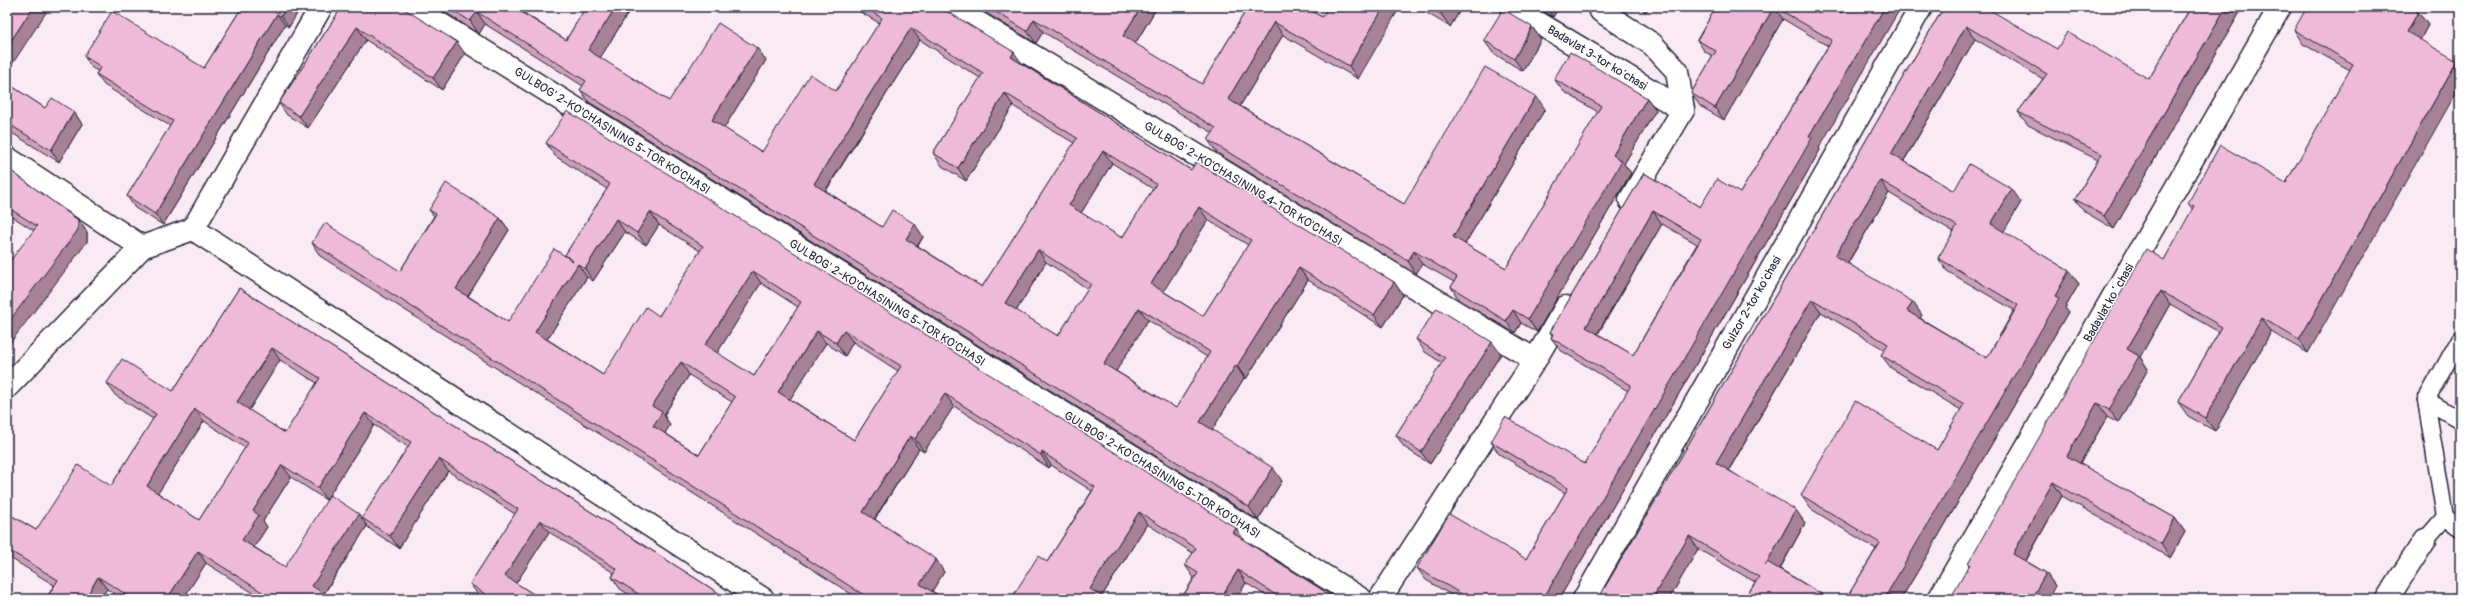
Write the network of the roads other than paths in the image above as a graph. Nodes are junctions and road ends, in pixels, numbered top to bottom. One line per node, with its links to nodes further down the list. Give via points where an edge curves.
1 (321, 7): 11 (street)
2 (413, 7): 23 (street, GULBOG' 2-KO'CHASINING 5-TOR KO'CHASI)
3 (952, 7): 15 (street, GULBOG' 2-KO'CHASINING 4-TOR KO'CHASI)
4 (1512, 7): 8 (street, Badavlat 3-tor koʼchasi)
5 (1598, 7): 8 (street, via 1652,44 1677,71)
6 (1921, 7): 25 (street, Gulzor 2-tor koʼchasi)
7 (2280, 7): 26 (street, Badavlat koʻchasi)
8 (1683, 110): 10 (street)
9 (7, 158): 12 (street)
10 (1619, 218)
11 (193, 229): 12 (street); 22 (street)
12 (142, 248): 16 (street)
13 (1575, 292): 15 (street)
14 (2460, 340): 17 (lane)
15 (1535, 360): 24 (street)
16 (7, 387)
17 (2426, 400): 18 (lane); 19 (lane)
18 (2460, 420)
19 (2445, 517): 20 (lane); 21 (lane)
20 (2460, 528)
21 (2425, 540): 27 (street)
22 (763, 599)
23 (1361, 599)
24 (1380, 599)
25 (1584, 599)
26 (1939, 599)
27 (2386, 599)

